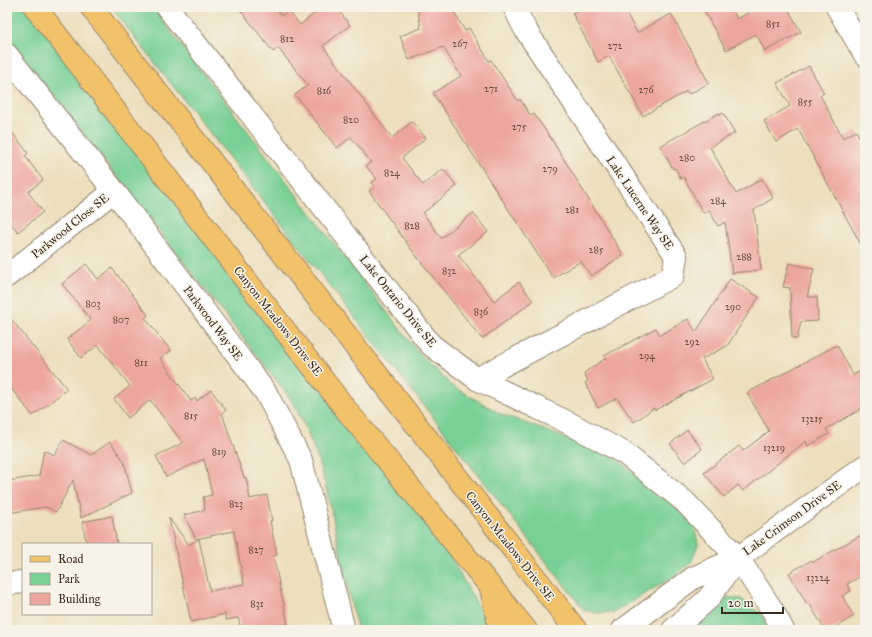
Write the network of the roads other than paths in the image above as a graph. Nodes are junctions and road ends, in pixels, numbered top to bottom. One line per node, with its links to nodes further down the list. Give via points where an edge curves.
1 (35, 7): 13 (main road, Canyon Meadows Drive SE, via 347,411)
2 (91, 7): 17 (main road, Canyon Meadows Drive SE)
3 (167, 7): 10 (street, Lake Ontario Drive SE, via 431,345)
4 (514, 7): 10 (street, Lake Lucerne Way SE, via 525,29 676,256 673,276)
5 (837, 7): 7 (street)
6 (7, 55): 8 (street, Parkwood Way SE)
7 (865, 55)
8 (114, 191): 9 (street, Parkwood Close SE); 14 (street, Parkwood Way SE, via 266,393 294,446 301,460)
9 (7, 276)
10 (477, 379): 12 (street, Lake Ontario Drive SE, via 567,422 624,453 684,501)
11 (865, 466): 12 (street, Lake Crimson Drive SE)
12 (738, 558): 18 (street, Lake Crimson Drive SE, via 693,578); 19 (street, Lake Crimson Drive SE, via 708,599); 20 (street, Lake Ontario Drive SE, via 773,611)
13 (490, 585): 15 (main road); 16 (main road, Canyon Meadows Drive SE)
14 (344, 630)
15 (500, 630)
16 (526, 630)
17 (576, 630)
18 (623, 630)
19 (673, 630)
20 (782, 630)

